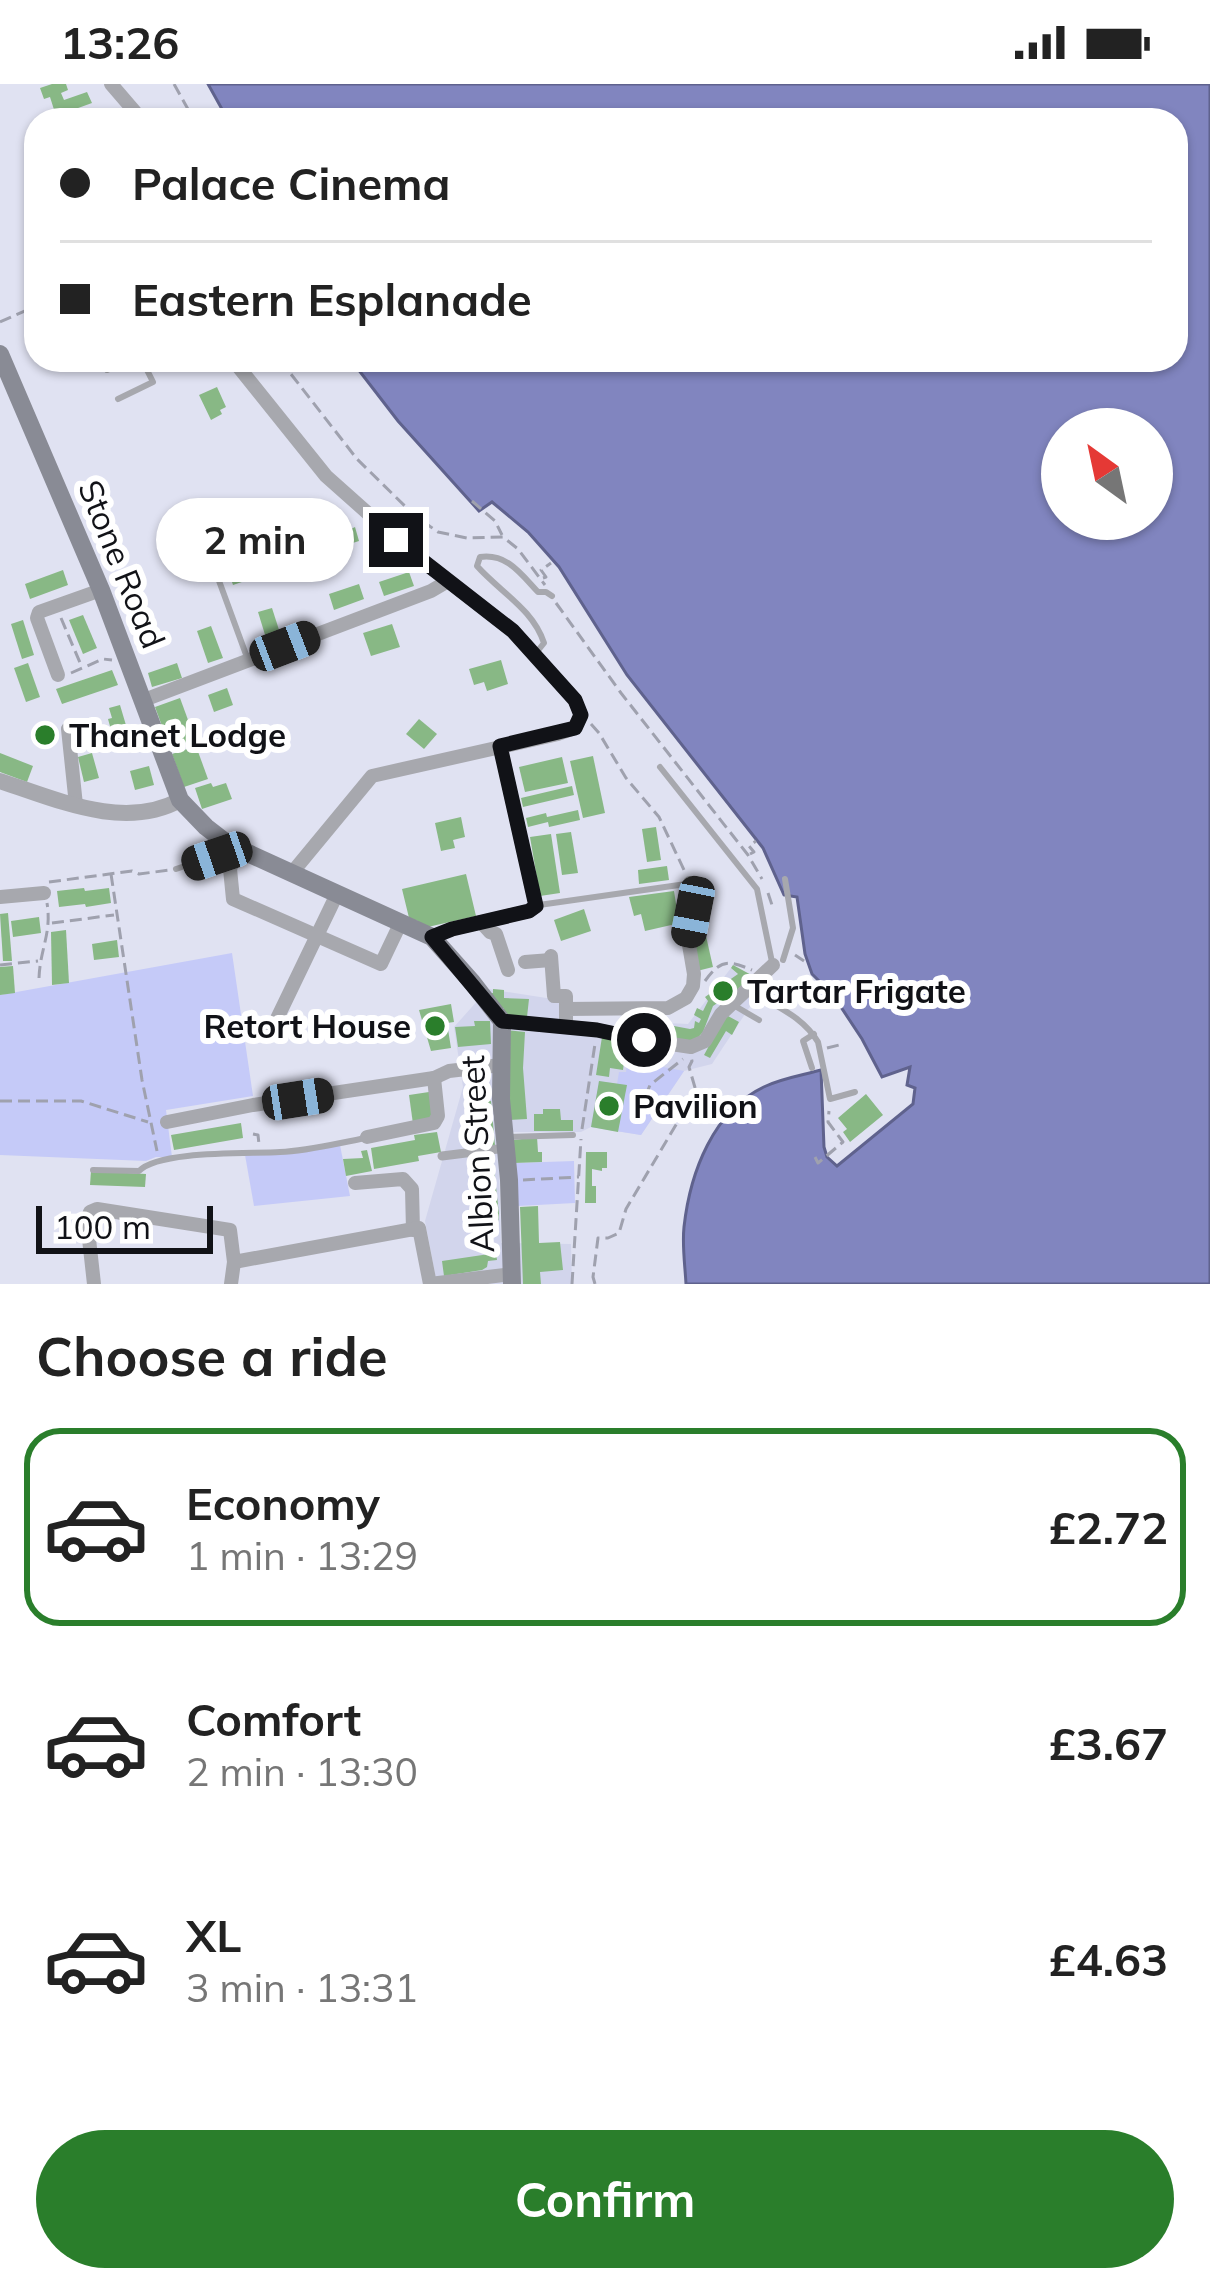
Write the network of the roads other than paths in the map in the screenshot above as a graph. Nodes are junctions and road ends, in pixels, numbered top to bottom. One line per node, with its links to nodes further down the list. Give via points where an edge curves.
1 (111, 84): 2 (street)
2 (132, 108)
3 (0, 354): 9 (main road, Stone Road)
4 (148, 372): 6 (lane, via 153,382)
5 (241, 372): 8 (street, via 326,476)
6 (118, 399)
7 (211, 559): 12 (lane)
8 (448, 581): 11 (street); 12 (street)
9 (100, 590): 13 (street, via 39,612); 14 (main road, Stone Road)
10 (552, 596): 11 (lane, via 505,561 480,557 477,566 539,629 544,644)
11 (535, 654): 16 (street, via 581,715 575,728)
12 (248, 660): 14 (street)
13 (58, 675)
14 (144, 700): 19 (main road, Stone Road)
15 (68, 729): 20 (street)
16 (500, 746): 23 (street, via 372,776); 29 (street)
17 (660, 767): 35 (lane, via 758,889)
18 (0, 782): 20 (street)
19 (181, 800): 20 (street, via 150,810); 21 (main road)
20 (76, 806)
21 (233, 846): 22 (lane); 23 (main road); 32 (street, via 233,899)
22 (176, 869)
23 (291, 874): 27 (main road)
24 (785, 879): 35 (lane, via 793,928)
25 (690, 883): 29 (lane); 39 (street, via 694,974 686,998 668,1008)
26 (45, 888): 28 (street)
27 (337, 894): 30 (main road); 32 (street)
28 (0, 897)
29 (536, 906): 31 (street)
30 (401, 922): 32 (street, via 381,964); 33 (main road)
31 (481, 922): 33 (street); 36 (street, via 496,934)
32 (318, 935): 42 (street)
33 (432, 937): 41 (main road)
34 (525, 962): 39 (street, via 551,958 554,996 566,996)
35 (778, 963): 37 (street)
36 (508, 970)
37 (755, 984): 38 (street); 44 (lane)
38 (731, 1004): 40 (lane); 43 (street, via 692,1047)
39 (566, 1009): 43 (street)
40 (759, 1020)
41 (502, 1021): 43 (street); 45 (main road, Albion Street)
42 (274, 1027)
43 (566, 1027)
44 (814, 1034): 46 (lane, via 803,1041); 48 (lane, via 830,1099)
45 (501, 1065): 47 (street); 52 (main road, Albion Street)
46 (812, 1068)
47 (434, 1078): 49 (street); 51 (street, via 434,1123)
48 (855, 1092)
49 (159, 1123)
50 (577, 1133): 52 (lane)
51 (367, 1137): 54 (lane, via 158,1161 139,1172)
52 (506, 1143): 53 (street); 58 (main road, Albion Street)
53 (442, 1156)
54 (93, 1170)
55 (355, 1183): 56 (street, via 403,1179 412,1189)
56 (413, 1230): 57 (street); 61 (street, via 419,1228)
57 (234, 1262): 59 (street, via 230,1230 97,1209 87,1221); 60 (street)
58 (512, 1279): 61 (street)
59 (94, 1284)
60 (232, 1284)
61 (430, 1284)

